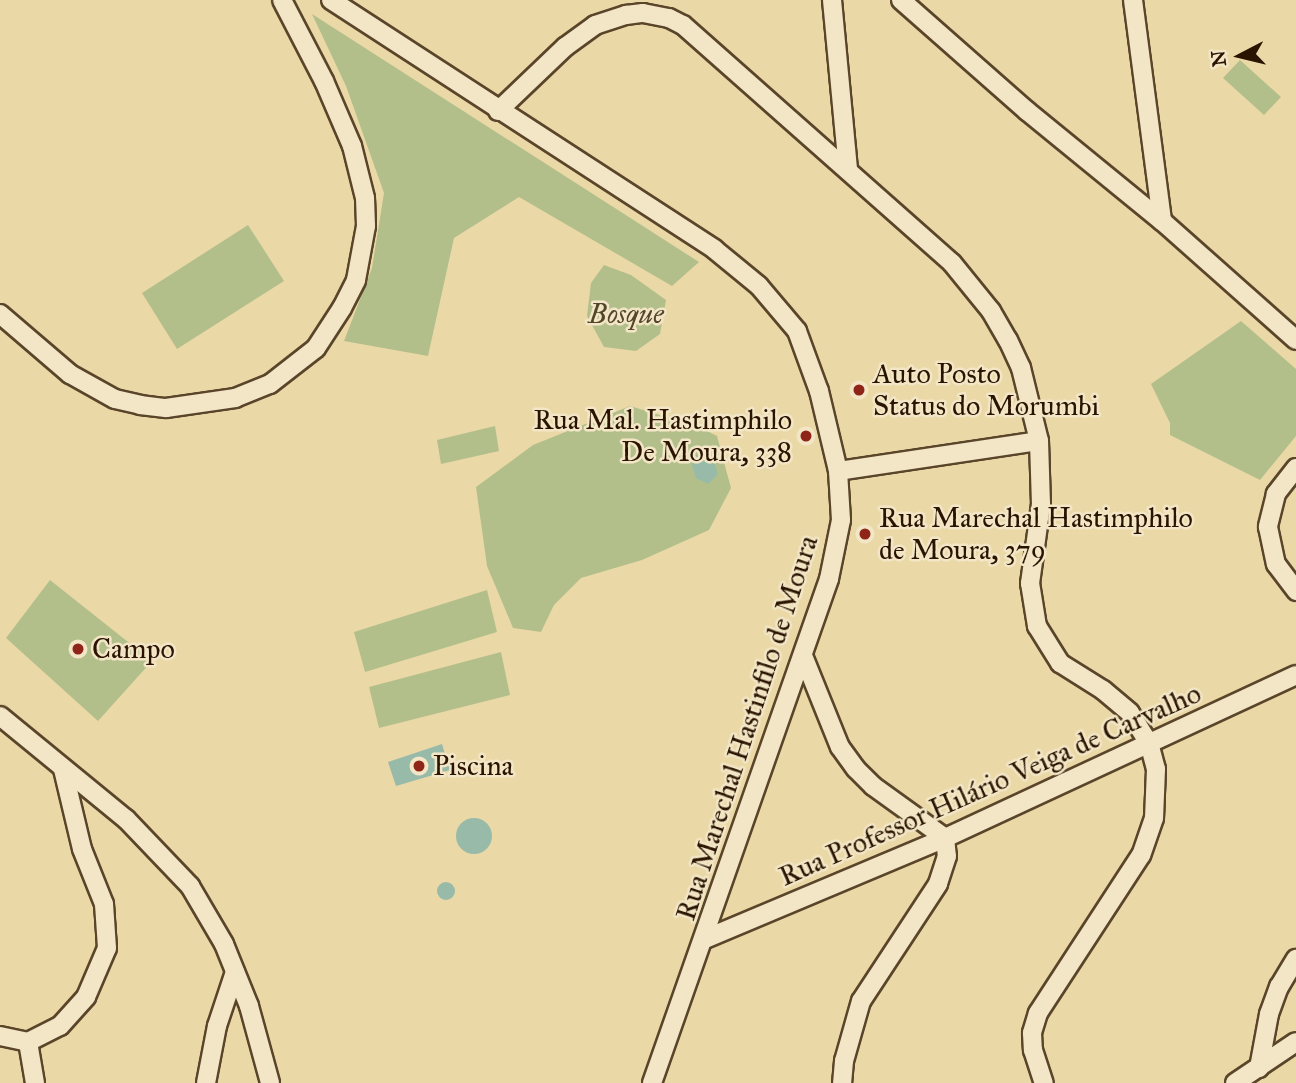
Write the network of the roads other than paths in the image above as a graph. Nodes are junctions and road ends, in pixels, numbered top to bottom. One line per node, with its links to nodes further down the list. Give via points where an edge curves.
1 (301, 0): 6 (street)
2 (331, 0): 7 (street, Rua Marechal Hastinfilo de Moura)
3 (832, 0): 8 (street)
4 (901, 0): 9 (street)
5 (1133, 0): 9 (street)
6 (286, 8): 10 (street, via 352,146 365,198 366,226 355,280 316,348 270,384 235,398 166,408 115,399 79,380)
7 (498, 111): 8 (street, via 595,25 626,15 658,15 683,25); 14 (street, Rua Marechal Hastinfilo de Moura, via 660,211 758,286 797,331 809,359)
8 (848, 170): 12 (street, via 952,263 991,311 1021,368)
9 (1162, 221): 11 (street)
10 (0, 314)
11 (1296, 340)
12 (1040, 441): 14 (street); 19 (street, via 1041,504 1030,583 1037,626 1060,663 1120,702)
13 (1296, 468): 15 (street, via 1276,494 1268,527 1276,564)
14 (838, 471): 16 (street, Rua Marechal Hastinfilo de Moura, via 841,520 829,579)
15 (1296, 592)
16 (804, 658): 21 (street, via 840,747 856,769); 22 (street, Rua Marechal Hastinfilo de Moura)
17 (1296, 675): 19 (street, Rua Professor Hilário Veiga de Carvalho)
18 (0, 716): 20 (street)
19 (1149, 743): 21 (street, Rua Professor Hilário Veiga de Carvalho); 34 (street, via 1156,769 1156,798 1147,842 1133,872 1038,1013 1033,1050)
20 (63, 769): 24 (street, via 126,819 174,868 209,916); 26 (street, via 82,849 104,904 107,948 86,997 72,1016)
21 (945, 838): 22 (street, Rua Professor Hilário Veiga de Carvalho); 33 (street, via 947,856 938,884 861,1001)
22 (705, 939): 32 (street, Rua Marechal Hastinfilo de Moura)
23 (1296, 959): 28 (street, via 1269,1014)
24 (235, 972): 30 (street, via 217,1026); 31 (street)
25 (0, 1035): 26 (street)
26 (28, 1042): 29 (street)
27 (1296, 1042): 28 (street)
28 (1259, 1068): 35 (street)
29 (36, 1083)
30 (206, 1083)
31 (270, 1083)
32 (652, 1083)
33 (842, 1083)
34 (1044, 1083)
35 (1235, 1083)

